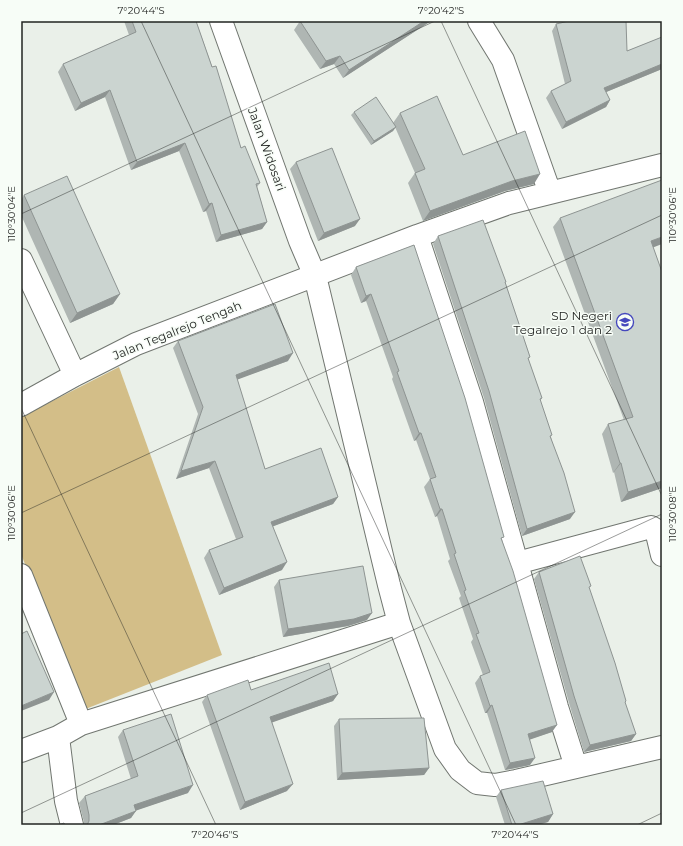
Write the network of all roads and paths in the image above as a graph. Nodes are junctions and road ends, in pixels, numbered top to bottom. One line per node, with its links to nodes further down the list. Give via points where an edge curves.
1 (221, 21): 6 (street, Jalan Widosari)
2 (479, 21): 4 (street, via 503,60)
3 (662, 165): 4 (street, Jalan Tegalrejo Tengah)
4 (550, 193): 5 (street, Jalan Tegalrejo Tengah, via 509,203)
5 (417, 236): 6 (street, Jalan Tegalrejo Tengah); 11 (street, via 472,402)
6 (307, 258): 8 (street, Jalan Tegalrejo Tengah); 14 (street, Jalan Widosari)
7 (21, 260): 8 (street)
8 (75, 375): 9 (street, Jalan Tegalrejo Tengah)
9 (21, 405)
10 (662, 556): 11 (street, via 656,530 651,527)
11 (517, 563): 19 (street)
12 (21, 575): 13 (street)
13 (28, 614): 15 (street)
14 (399, 623): 15 (street); 19 (street, Jalan Widosari, via 445,749 460,770 477,783 495,785)
15 (81, 724): 16 (street)
16 (58, 737): 18 (street); 20 (street, via 66,801)
17 (662, 746): 19 (street, Jalan Widosari)
18 (21, 752)
19 (576, 768)
20 (72, 825)

